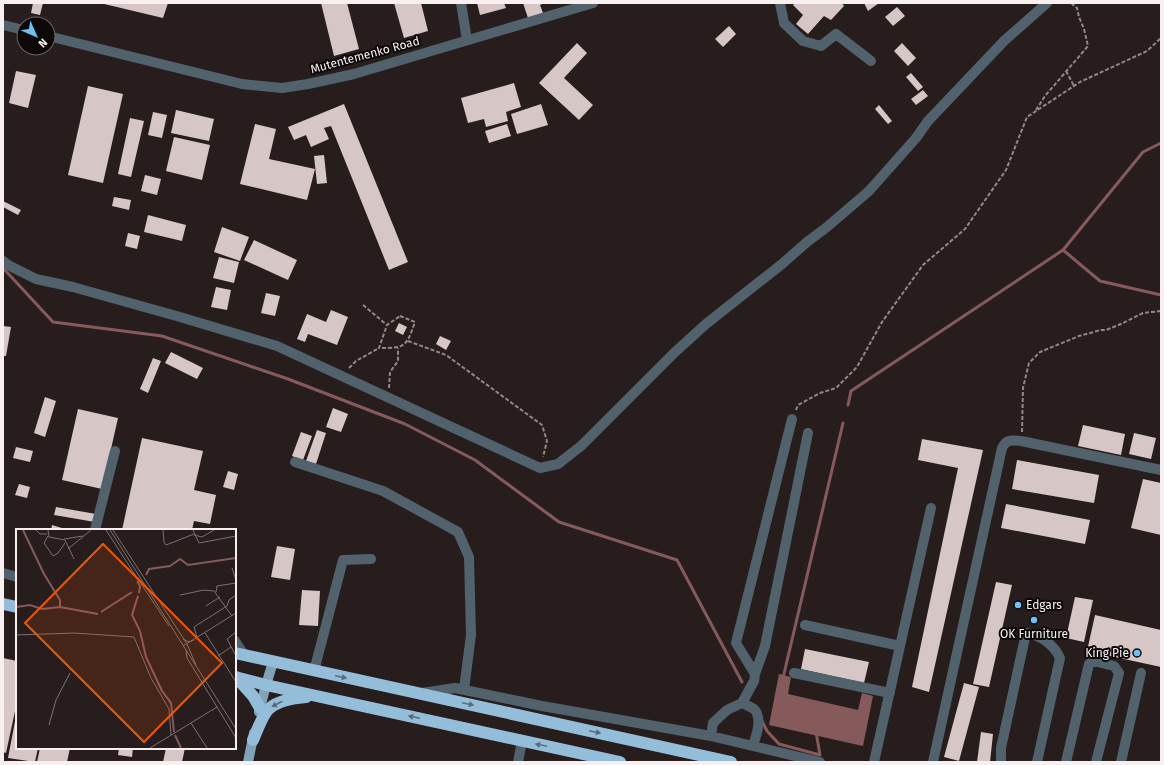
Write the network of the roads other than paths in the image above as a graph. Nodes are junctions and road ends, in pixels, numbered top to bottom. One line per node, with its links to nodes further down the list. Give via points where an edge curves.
1 (461, 3): 8 (street)
2 (593, 3): 8 (street, Mutentemenko Road)
3 (780, 3): 9 (street, via 784,23 803,41 821,46 836,34)
4 (1047, 3): 10 (street, via 1005,40 928,121 869,191 706,324 581,446 558,464 540,468 277,346 73,287 36,279)
5 (3, 25): 6 (street)
6 (16, 28)
7 (56, 38): 8 (street, Mutentemenko Road, via 242,84 282,88 354,74)
8 (468, 40)
9 (871, 61)
10 (3, 261)
11 (792, 419): 31 (street, via 736,643)
12 (808, 433): 31 (street, via 765,646)
13 (115, 451): 17 (street)
14 (296, 462): 35 (street, via 384,491 458,532 469,557 471,635)
15 (1161, 470): 51 (street, via 1021,441 1010,440 1004,443)
16 (931, 508): 25 (street)
17 (95, 529)
18 (371, 559): 28 (street, via 343,560)
19 (3, 574): 20 (street)
20 (16, 576)
21 (3, 604): 22 (highway)
22 (16, 607)
23 (805, 625): 25 (street)
24 (236, 644): 26 (street)
25 (900, 646): 37 (street)
26 (239, 654): 27 (highway)
27 (273, 662): 28 (highway); 34 (main road)
28 (314, 670): 36 (highway, one-way to 36)
29 (794, 673): 37 (street)
30 (1142, 673): 56 (street)
31 (755, 674): 39 (street)
32 (236, 677): 34 (highway)
33 (236, 678): 40 (highway, via 253,696)
34 (266, 685): 38 (highway); 40 (main road)
35 (464, 690): 36 (street, via 455,688); 41 (street)
36 (418, 693): 48 (highway, one-way to 48)
37 (890, 693): 50 (street)
38 (315, 695): 42 (highway, one-way to 42, via 290,699 267,710); 43 (highway, one-way to 38)
39 (742, 703): 41 (street, via 727,710 713,723); 44 (street, via 754,709 759,718)
40 (260, 708): 42 (main road)
41 (711, 736): 44 (street)
42 (253, 740): 45 (main road)
43 (522, 741): 46 (street); 47 (highway, one-way to 43)
44 (753, 746): 49 (street)
45 (248, 762)
46 (518, 762)
47 (620, 762)
48 (731, 762)
49 (820, 762)
50 (874, 762)
51 (933, 762)
52 (1001, 762): 53 (street, via 1001,748 1026,633 1043,639 1056,650 1060,658)
53 (1037, 762)
54 (1066, 762): 55 (street, via 1089,664 1093,662 1114,666 1118,673)
55 (1096, 762)
56 (1121, 762)

